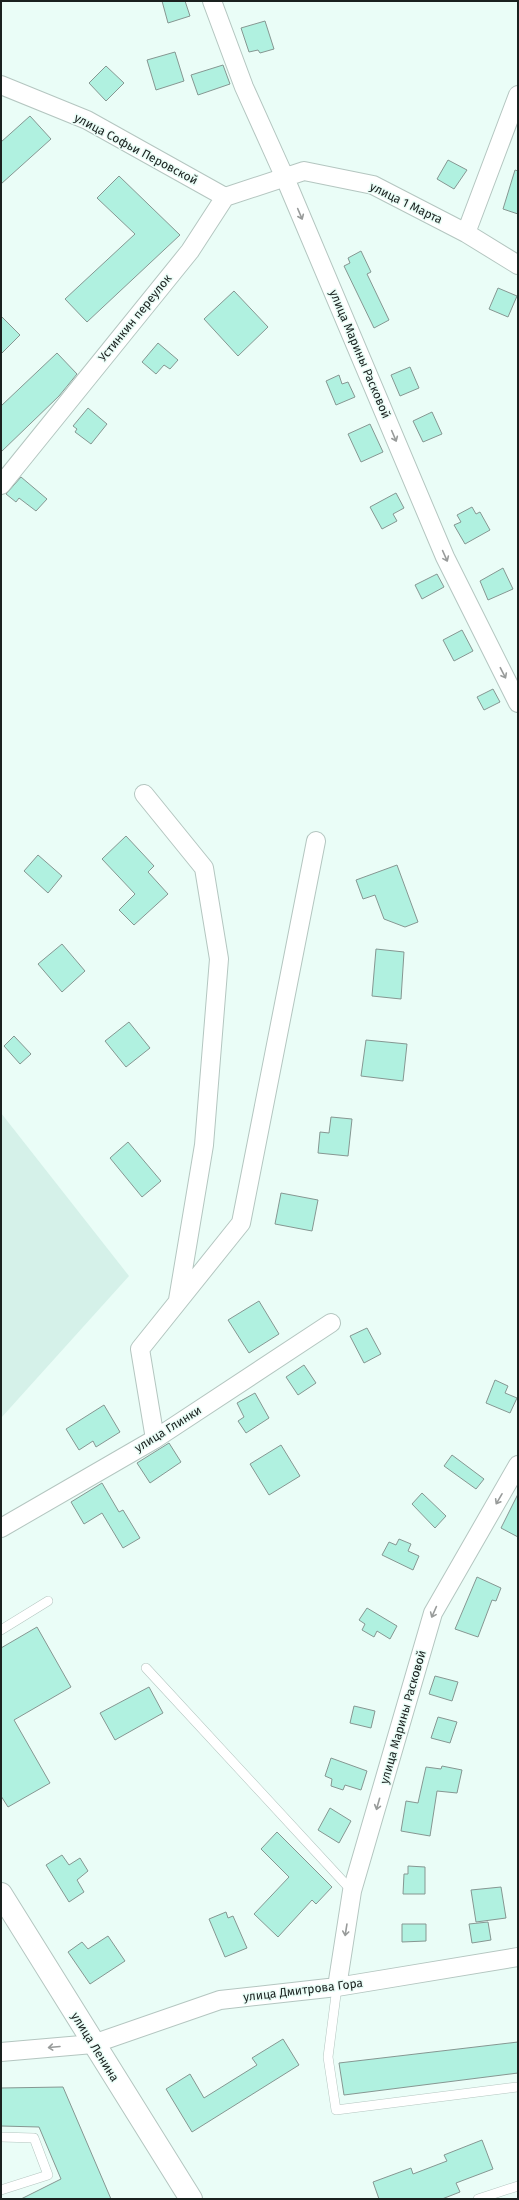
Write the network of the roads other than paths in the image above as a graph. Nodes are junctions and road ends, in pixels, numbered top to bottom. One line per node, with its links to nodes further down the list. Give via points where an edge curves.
1 (212, 1): 4 (street, улица Марины Расковой, via 244,87)
2 (1, 85): 5 (street, улица Софьи Перовской, via 87,120)
3 (518, 95): 6 (street)
4 (285, 178): 5 (street); 6 (street, улица 1 Марта, via 304,171 373,185); 9 (street, улица Марины Расковой, one-way to 9, via 445,557)
5 (225, 197): 8 (street, Устинкин переулок, via 190,251)
6 (466, 233): 7 (street, улица 1 Марта)
7 (518, 265)
8 (1, 485)
9 (518, 703)
10 (144, 794): 12 (street, via 204,868 219,959 204,1145)
11 (316, 842): 12 (street, via 242,1223)
12 (178, 1301): 14 (street, via 140,1349)
13 (331, 1323): 14 (street, улица Глинки)
14 (155, 1438): 16 (street, улица Глинки)
15 (518, 1465): 20 (street, улица Марины Расковой, one-way to 20, via 433,1612)
16 (1, 1528)
17 (48, 1600): 18 (lane)
18 (1, 1630)
19 (146, 1668): 20 (lane)
20 (352, 1891): 23 (street, улица Марины Расковой, one-way to 23)
21 (1, 1894): 24 (main road, улица Ленина)
22 (518, 1957): 23 (street, улица Дмитрова Гора)
23 (337, 1987): 24 (street, улица Дмитрова Гора, via 220,2000); 26 (lane, via 328,2058 336,2110)
24 (93, 2044): 25 (street, улица Дмитрова Гора, one-way to 25); 30 (main road, улица Ленина)
25 (1, 2052)
26 (517, 2088)
27 (1, 2137): 29 (lane, via 34,2138 48,2175)
28 (518, 2186): 31 (lane)
29 (1, 2190)
30 (191, 2199)
31 (478, 2199)

